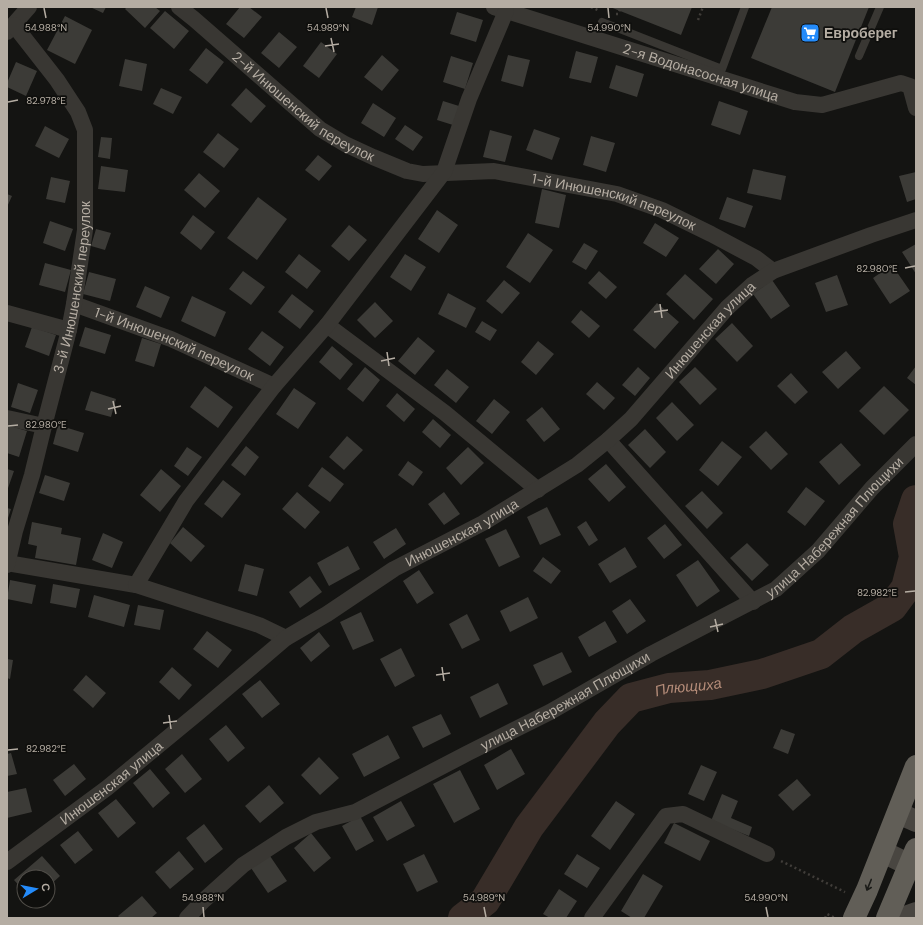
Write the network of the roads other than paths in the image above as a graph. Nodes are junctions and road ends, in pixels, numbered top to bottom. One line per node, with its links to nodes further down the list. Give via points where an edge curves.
1 (29, 7): 7 (street)
2 (179, 7): 10 (street, 2-й Инюшенский переулок, via 320,129 345,144 407,171 423,174)
3 (745, 7): 6 (lane, via 722,69)
4 (880, 7): 8 (lane)
5 (500, 9): 9 (street, 2-я Водонасосная улица, via 795,102 822,104 901,83 910,86); 10 (street)
6 (602, 22)
7 (11, 29): 13 (street, 3-й Инюшенский переулок, via 57,80 78,112 85,130 85,230)
8 (859, 56)
9 (916, 108)
10 (444, 172): 12 (street, 1-й Инюшенский переулок, via 494,171 617,194 662,210 756,258); 15 (street)
11 (916, 220): 12 (street, Инюшенская улица)
12 (773, 271): 20 (street, Инюшенская улица, via 752,285 727,308 631,419)
13 (74, 304): 16 (street, 3-й Инюшенский переулок); 17 (street, 1-й Инюшенский переулок, via 171,339)
14 (7, 313): 16 (street)
15 (327, 325): 17 (street); 22 (street, via 445,413)
16 (69, 330): 19 (street, 3-й Инюшенский переулок)
17 (274, 386): 24 (street, via 186,501)
18 (7, 418): 19 (street)
19 (44, 426): 23 (street, 3-й Инюшенский переулок)
20 (608, 440): 22 (street, Инюшенская улица, via 577,465); 25 (street)
21 (916, 444): 25 (street, улица Набережная Плющихи, via 872,488 818,551 776,589)
22 (538, 490): 26 (street, Инюшенская улица, via 394,569)
23 (7, 564): 24 (street)
24 (136, 585): 26 (street, via 259,625)
25 (753, 602): 34 (street, улица Набережная Плющихи, via 651,654 550,712 355,812 316,822 286,837 243,865)
26 (286, 638): 32 (street, Инюшенская улица, via 107,788)
27 (916, 766): 28 (highway)
28 (907, 817): 29 (highway)
29 (883, 852): 31 (main road); 36 (highway, one-way to 36)
30 (767, 854): 35 (street, via 683,814 666,816)
31 (914, 861): 37 (highway)
32 (7, 862)
33 (916, 913): 38 (main road)
34 (187, 918)
35 (592, 918)
36 (854, 918)
37 (887, 918)
38 (902, 918)

